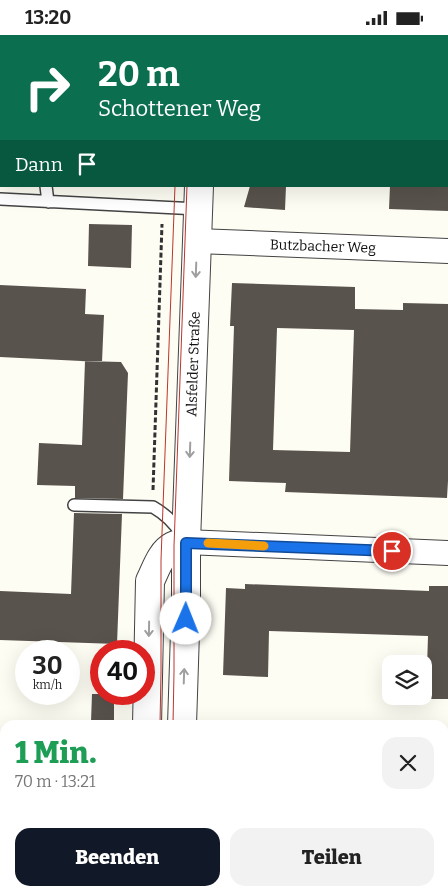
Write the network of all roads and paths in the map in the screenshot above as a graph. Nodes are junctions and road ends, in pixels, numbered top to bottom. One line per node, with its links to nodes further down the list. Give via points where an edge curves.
1 (46, 187): 4 (lane)
2 (198, 197): 5 (lane); 6 (street, Alsfelder Straße)
3 (0, 199): 4 (lane)
4 (48, 202): 5 (lane)
5 (163, 207): 9 (path)
6 (197, 241): 7 (street, Butzbacher Weg); 10 (street, Alsfelder Straße, one-way to 10)
7 (448, 251)
8 (74, 505): 9 (lane)
9 (153, 507): 10 (lane, via 174,524)
10 (186, 543): 11 (street); 12 (street, one-way to 12, via 167,551 150,581); 13 (street, Alsfelder Straße, one-way to 10)
11 (448, 553)
12 (147, 720)
13 (182, 720)

